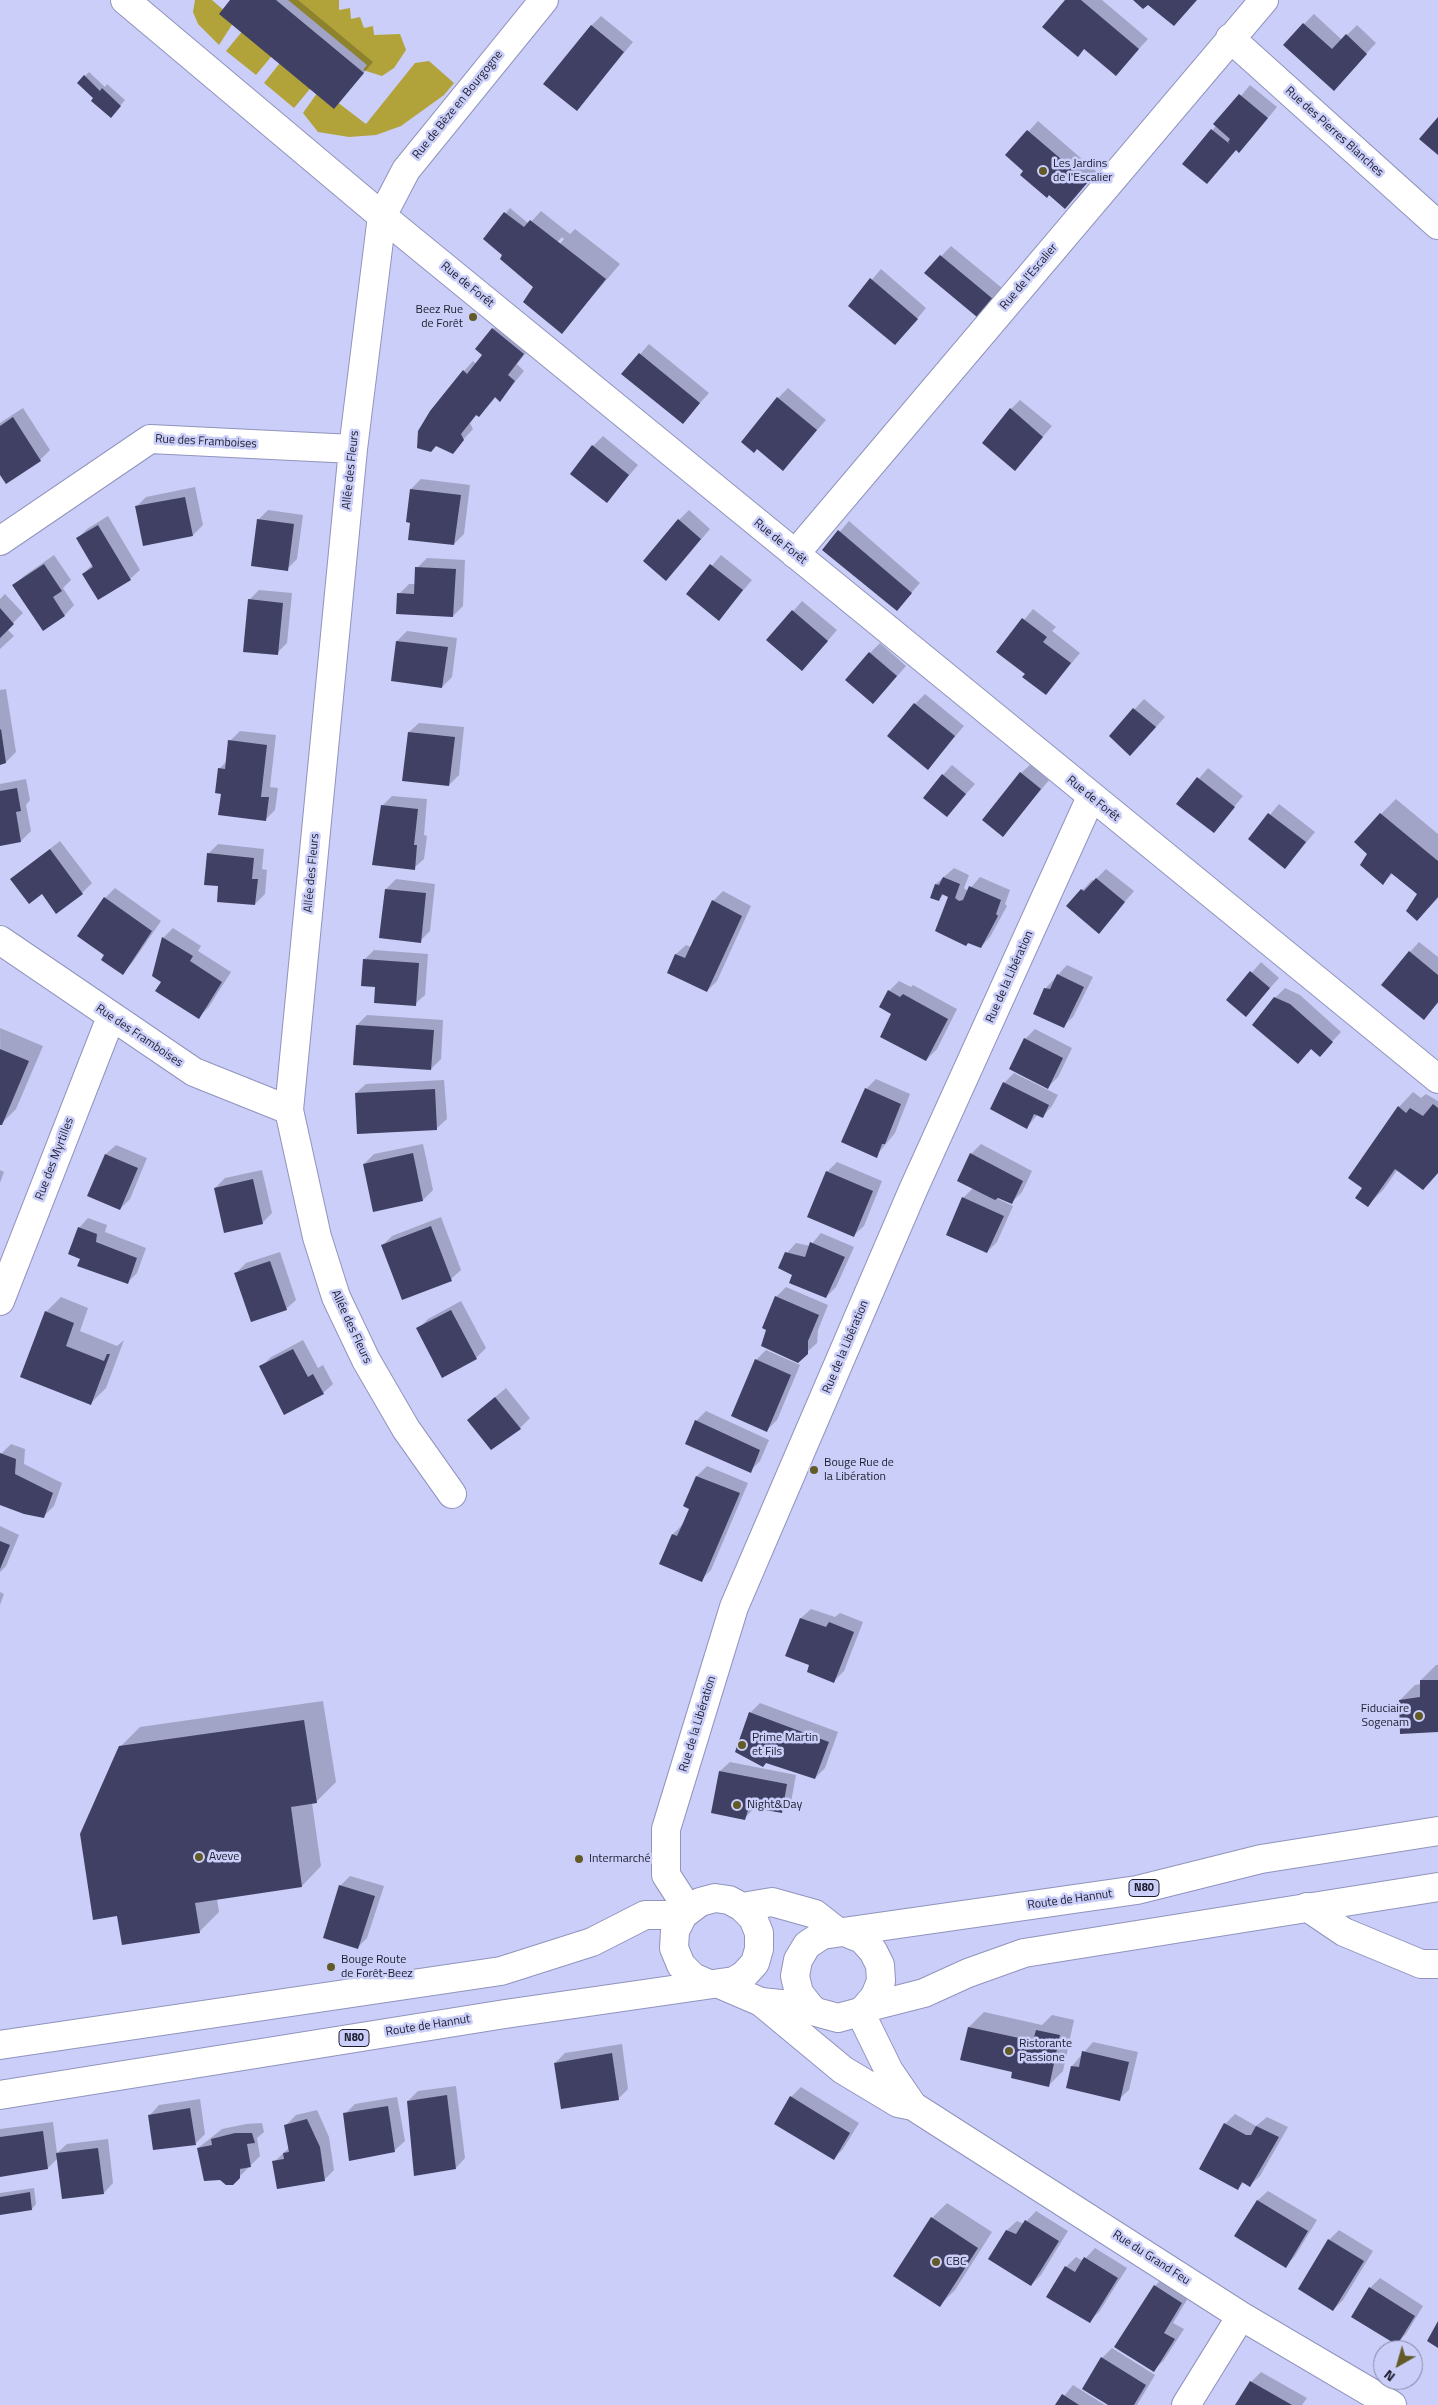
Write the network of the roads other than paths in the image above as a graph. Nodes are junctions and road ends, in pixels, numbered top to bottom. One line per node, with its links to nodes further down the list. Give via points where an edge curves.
1 (544, 0): 5 (street, Rue de Bèze en Bourgogne, via 406,170)
2 (1264, 0): 4 (street, Rue de l'Escalier)
3 (143, 5): 5 (street, Rue de Forêt)
4 (1230, 38): 6 (street, Rue des Pierres Blanches); 9 (street, Rue de l'Escalier)
5 (382, 216): 7 (street, Allée des Fleurs); 9 (street, Rue de Forêt)
6 (1438, 225)
7 (353, 449): 8 (street, Rue des Framboises, via 150,439); 14 (street, Allée des Fleurs)
8 (0, 541)
9 (794, 554): 10 (street, Rue de Forêt)
10 (1091, 797): 13 (street, Rue de Forêt); 21 (street, Rue de la Libération, via 913,1190 734,1607 666,1829 666,1875)
11 (0, 940): 12 (street, Rue des Framboises)
12 (110, 1017): 14 (street, Rue des Framboises, via 194,1072); 15 (street, Rue des Myrtilles)
13 (1438, 1079)
14 (290, 1110): 16 (street, Allée des Fleurs, via 317,1237 336,1297 366,1360 406,1429)
15 (0, 1301)
16 (452, 1494)
17 (1438, 1831): 22 (street, Route de Hannut / N80, via 1261,1859 1137,1890)
18 (1438, 1887): 20 (street)
19 (742, 1907): 21 (street, via 729,1900 715,1898 700,1902); 22 (street, via 772,1902 815,1914); 24 (street, Route de Hannut / N80, via 753,1918 760,1948 744,1975 734,1981)
20 (1307, 1908): 23 (street, via 1344,1932 1422,1964); 27 (street, via 1024,1953 924,1993)
21 (685, 1912): 24 (street, via 675,1931 674,1948 681,1965 693,1977); 28 (street, via 645,1916 592,1942 501,1971)
22 (843, 1933): 26 (street, Route de Hannut / N80, via 822,1935 807,1945 798,1960 795,1976 799,1993); 27 (street, via 868,1945 880,1965 881,1981 876,1996)
23 (1438, 1964)
24 (714, 1984): 25 (street); 30 (street, Route de Hannut / N80)
25 (761, 2002): 26 (street); 29 (street, Rue du Grand Feu)
26 (813, 2009): 27 (street, via 838,2018); 29 (street)
27 (863, 2010): 31 (street, Rue du Grand Feu, via 890,2071)
28 (0, 2045)
29 (824, 2054): 31 (street, Rue du Grand Feu, via 843,2070 898,2104)
30 (0, 2095)
31 (913, 2106): 32 (street, Rue du Grand Feu)
32 (1241, 2316): 33 (street); 34 (street, Rue du Grand Feu)
33 (1186, 2405)
34 (1392, 2405)

